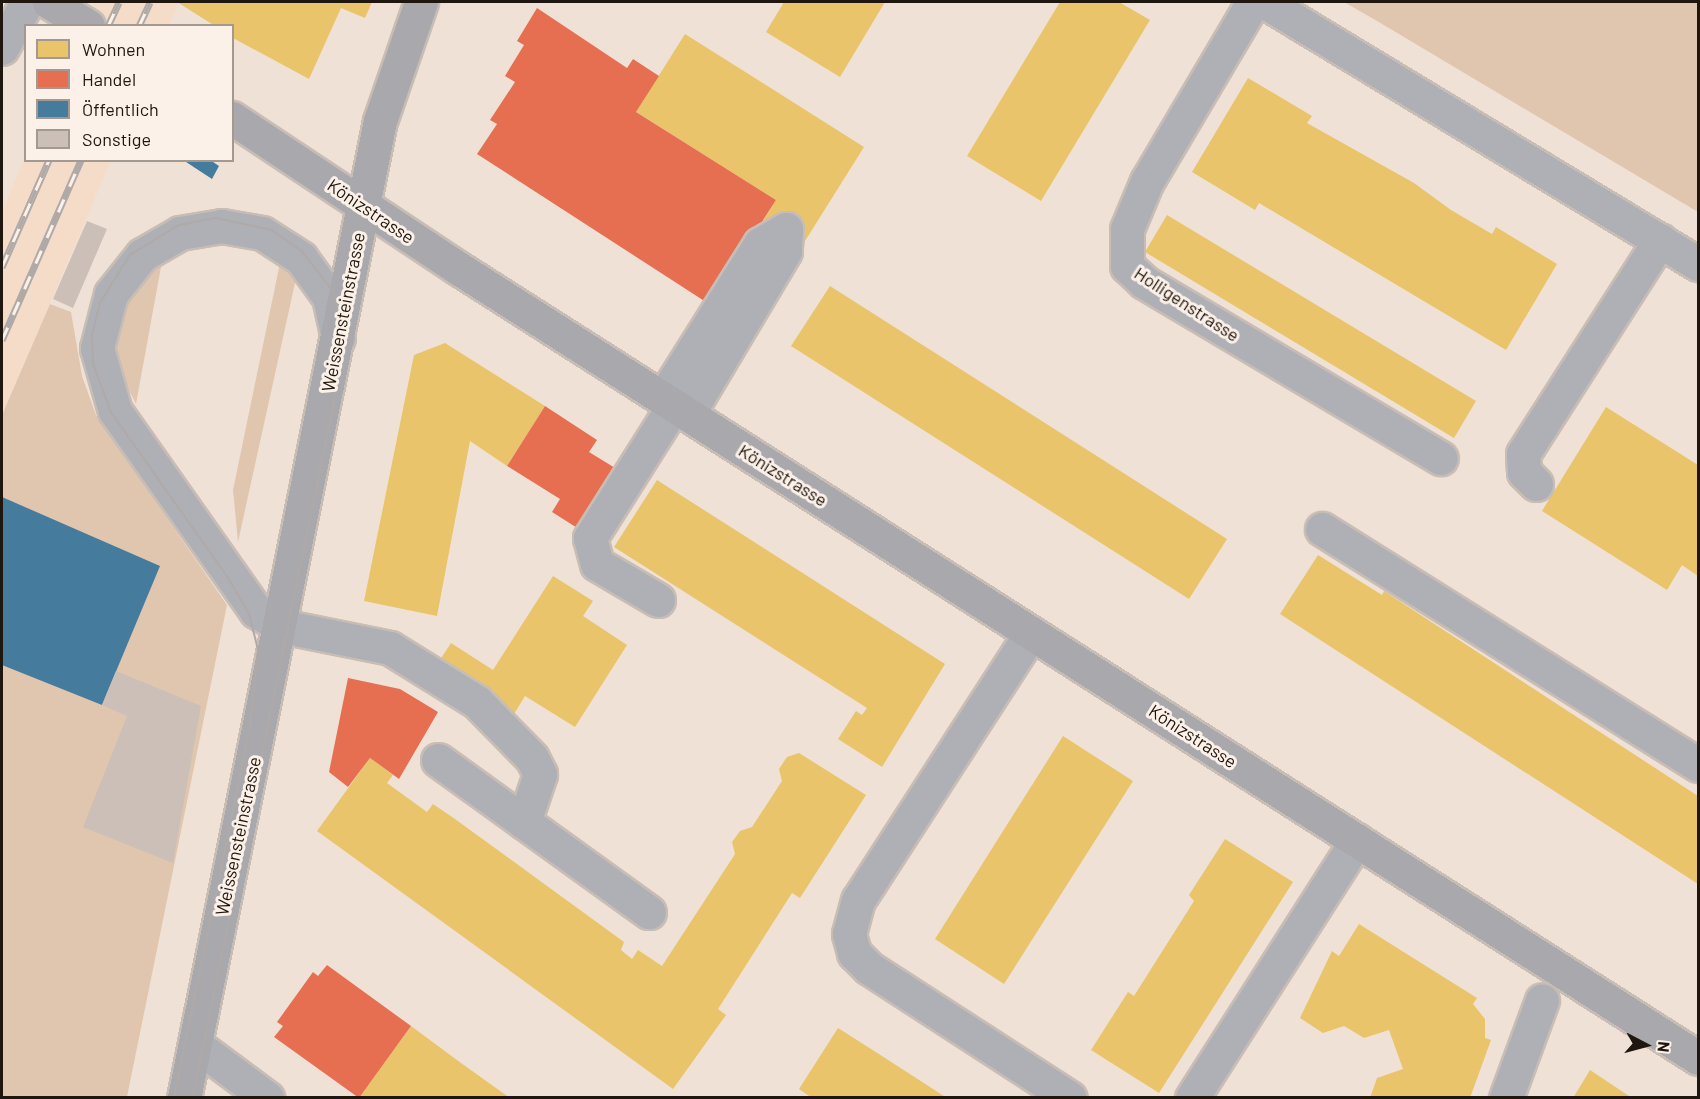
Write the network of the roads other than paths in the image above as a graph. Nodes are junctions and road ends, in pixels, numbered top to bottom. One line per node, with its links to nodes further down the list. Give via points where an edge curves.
1 (27, 2): 7 (street)
2 (49, 2): 6 (main road)
3 (421, 2): 9 (main road, Weissensteinstrasse, via 380,121)
4 (1253, 2): 14 (street, Holligenstrasse, via 1147,181 1127,229 1127,266 1144,282)
5 (1264, 2): 10 (street)
6 (85, 24)
7 (2, 48)
8 (234, 119): 9 (main road, Könizstrasse)
9 (363, 206): 12 (main road, Weissensteinstrasse); 13 (main road, Könizstrasse)
10 (1660, 240): 11 (street); 15 (street, via 1523,454 1524,472)
11 (1698, 264)
12 (338, 338): 18 (main road, Weissensteinstrasse); 18 (street, via 329,297 301,258 262,233 228,226 191,229 142,255 111,294 99,335 99,364 115,411 256,611)
13 (675, 406): 13 (street, via 785,251 786,229 760,244); 17 (street, via 590,538 597,564); 19 (main road, Könizstrasse)
14 (1441, 458)
15 (1536, 484)
16 (1322, 529): 21 (street)
17 (658, 600)
18 (280, 626): 22 (street, via 390,648 477,702 532,758 540,774); 26 (main road, Weissensteinstrasse)
19 (1031, 633): 23 (main road, Könizstrasse); 30 (street, via 858,900 849,934 854,953 869,968)
20 (438, 760): 22 (street)
21 (1698, 765)
22 (524, 822): 24 (street)
23 (1357, 840): 27 (main road, Könizstrasse); 31 (street)
24 (649, 912)
25 (1542, 1000): 32 (street)
26 (195, 1045): 28 (main road, Weissensteinstrasse); 29 (street)
27 (1698, 1058)
28 (184, 1098)
29 (267, 1098)
30 (1070, 1098)
31 (1192, 1098)
32 (1506, 1098)

